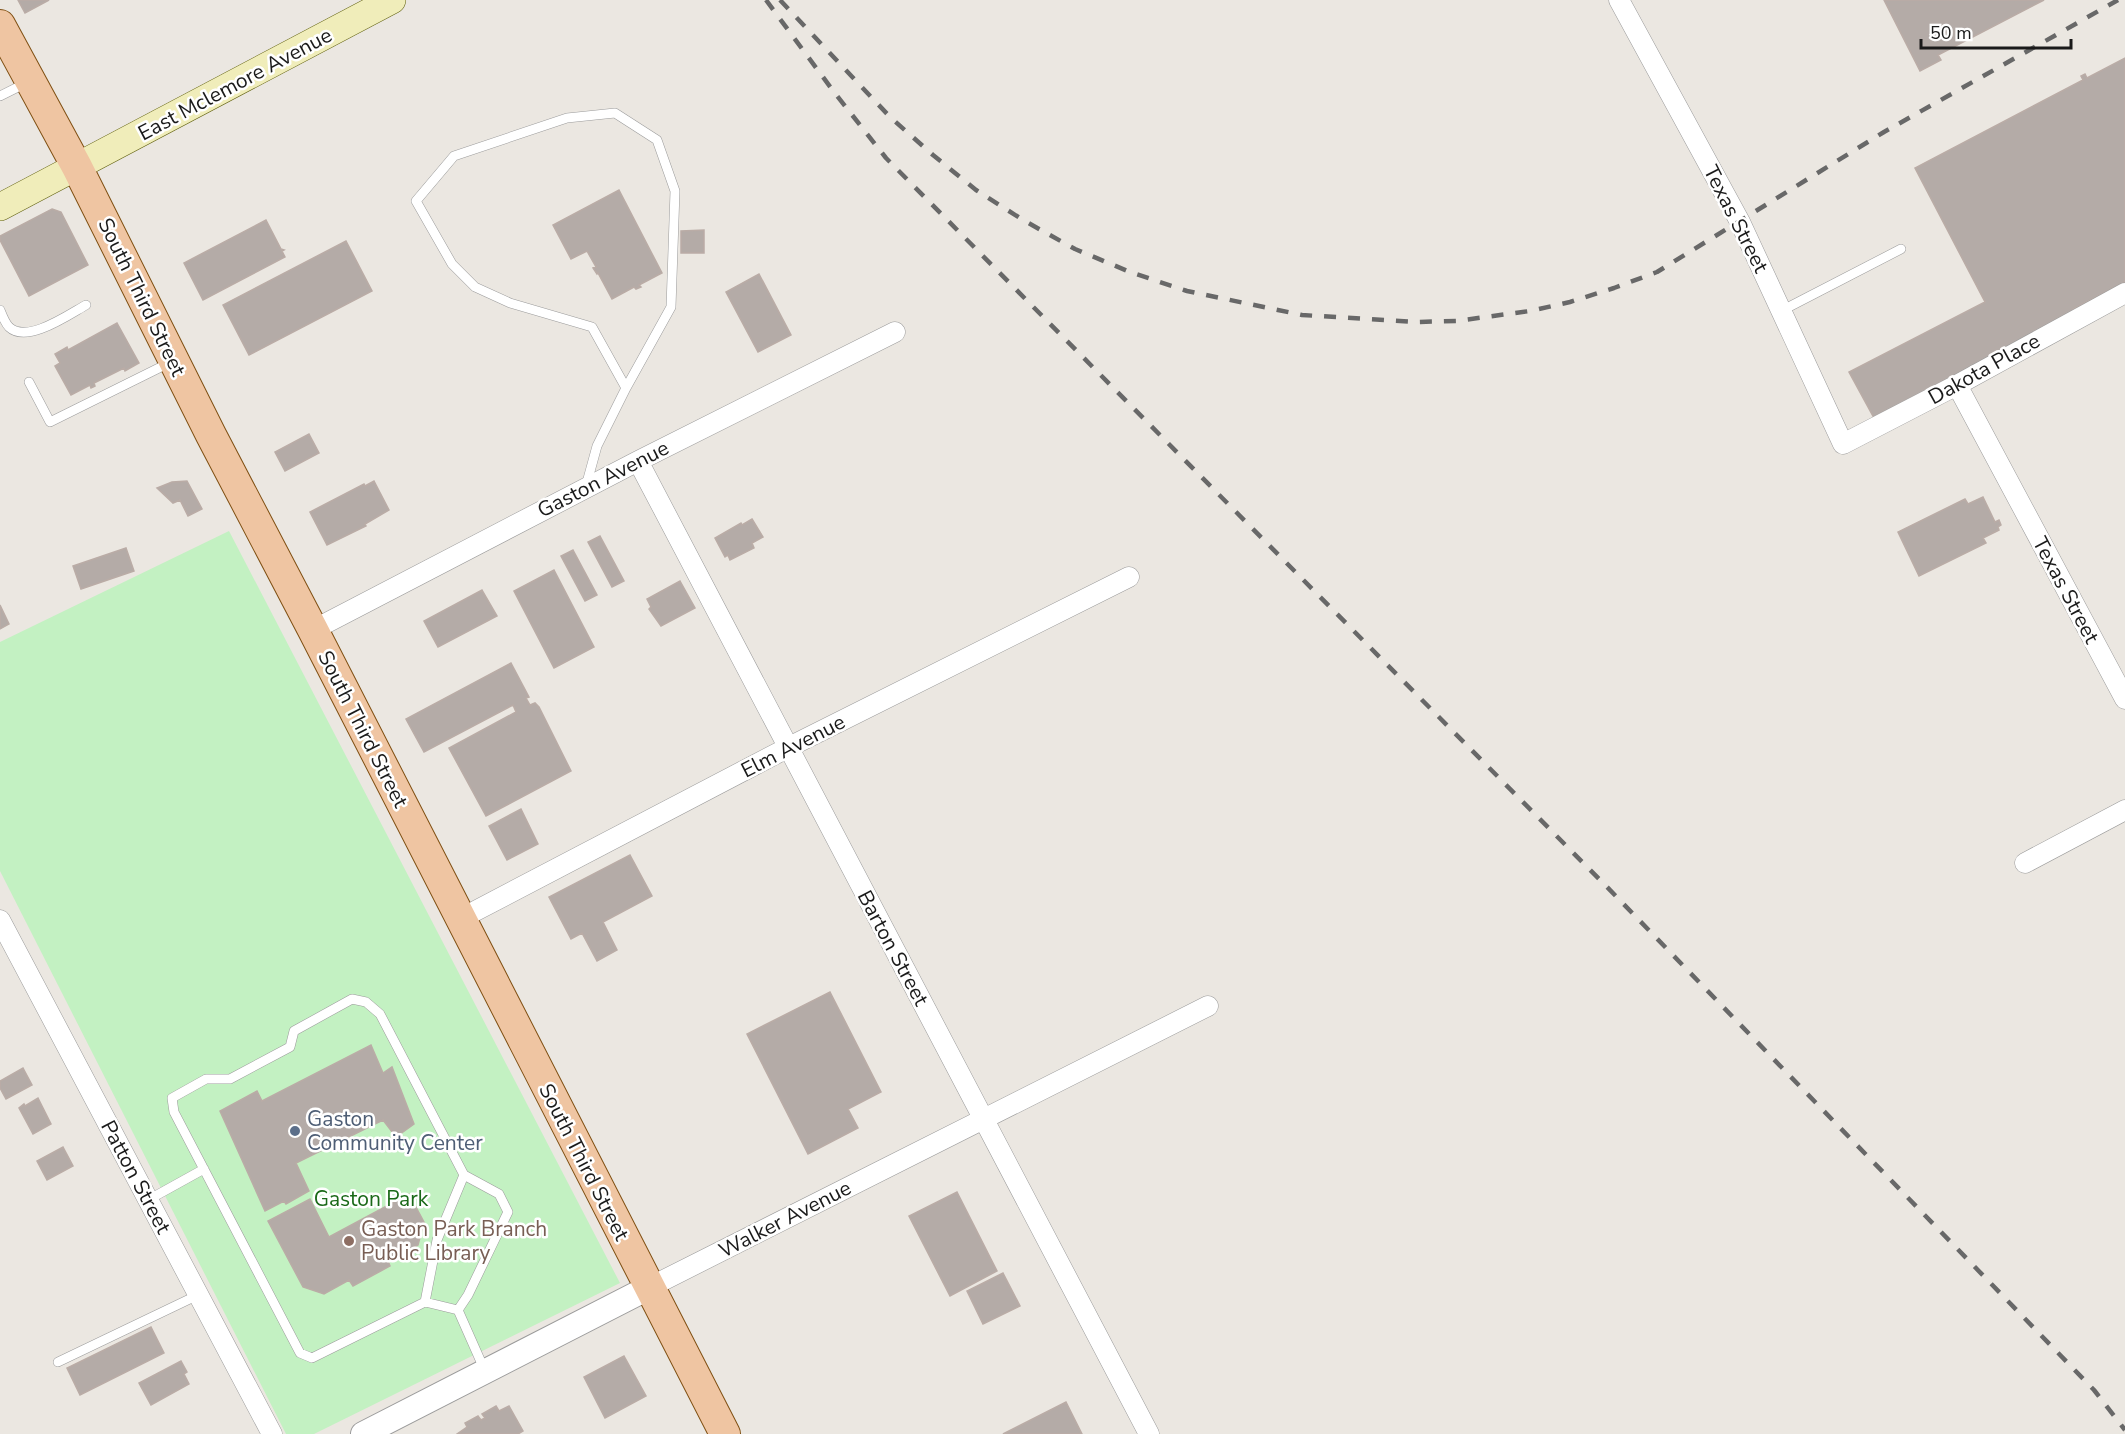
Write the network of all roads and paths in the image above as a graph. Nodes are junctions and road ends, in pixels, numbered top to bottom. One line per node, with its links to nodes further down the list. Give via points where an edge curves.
1 (392, 0): 6 (main road, East Mclemore Avenue)
2 (1619, 0): 12 (street, Texas Street, via 1740,222)
3 (0, 25): 4 (main road, South Third Street)
4 (30, 81): 5 (lane); 6 (main road, South Third Street)
5 (0, 96)
6 (77, 167): 7 (main road); 14 (main road, South Third Street)
7 (0, 207)
8 (1901, 249): 12 (lane)
9 (2125, 292): 16 (street, Dakota Place)
10 (86, 305): 11 (lane, via 38,331 22,332 9,327)
11 (0, 310)
12 (1781, 311): 18 (street, Texas Street)
13 (895, 332): 19 (street, Gaston Avenue)
14 (173, 361): 15 (lane, via 50,422); 22 (main road, South Third Street)
15 (29, 382)
16 (1957, 385): 18 (street, Dakota Place); 23 (street, Texas Street)
17 (626, 388): 17 (lane, via 592,327 510,303 475,287 452,264 416,201 454,156 567,118 615,113 657,140 675,191 671,307); 20 (lane, via 597,446)
18 (1843, 444)
19 (638, 461): 20 (street, Gaston Avenue); 24 (street, Barton Street)
20 (586, 488): 22 (street, Gaston Avenue)
21 (1130, 577): 24 (street, Elm Avenue)
22 (313, 630): 27 (main road, South Third Street)
23 (2125, 699)
24 (789, 747): 27 (street, Elm Avenue); 30 (street, Barton Street)
25 (2125, 810): 26 (street)
26 (2025, 863)
27 (460, 919): 34 (main road, South Third Street)
28 (0, 920): 33 (street, Patton Street)
29 (1208, 1006): 30 (street, Walker Avenue)
30 (983, 1120): 34 (street, Walker Avenue); 43 (street, Barton Street)
31 (204, 1169): 32 (lane, via 174,1112 172,1098 206,1079 230,1079 290,1047 294,1031 352,999 366,1002 380,1014); 33 (lane); 36 (lane, via 300,1353 312,1358)
32 (464, 1175): 36 (lane, via 437,1240); 37 (lane, via 499,1194 508,1212)
33 (148, 1200): 35 (street, Patton Street)
34 (648, 1288): 39 (street, Walker Avenue); 42 (main road, South Third Street)
35 (198, 1295): 38 (lane); 40 (street, Patton Street)
36 (425, 1302): 37 (lane)
37 (458, 1310): 39 (lane)
38 (58, 1362)
39 (485, 1371): 41 (street, Walker Avenue)
40 (272, 1434)
41 (363, 1434)
42 (725, 1434)
43 (1149, 1434)

